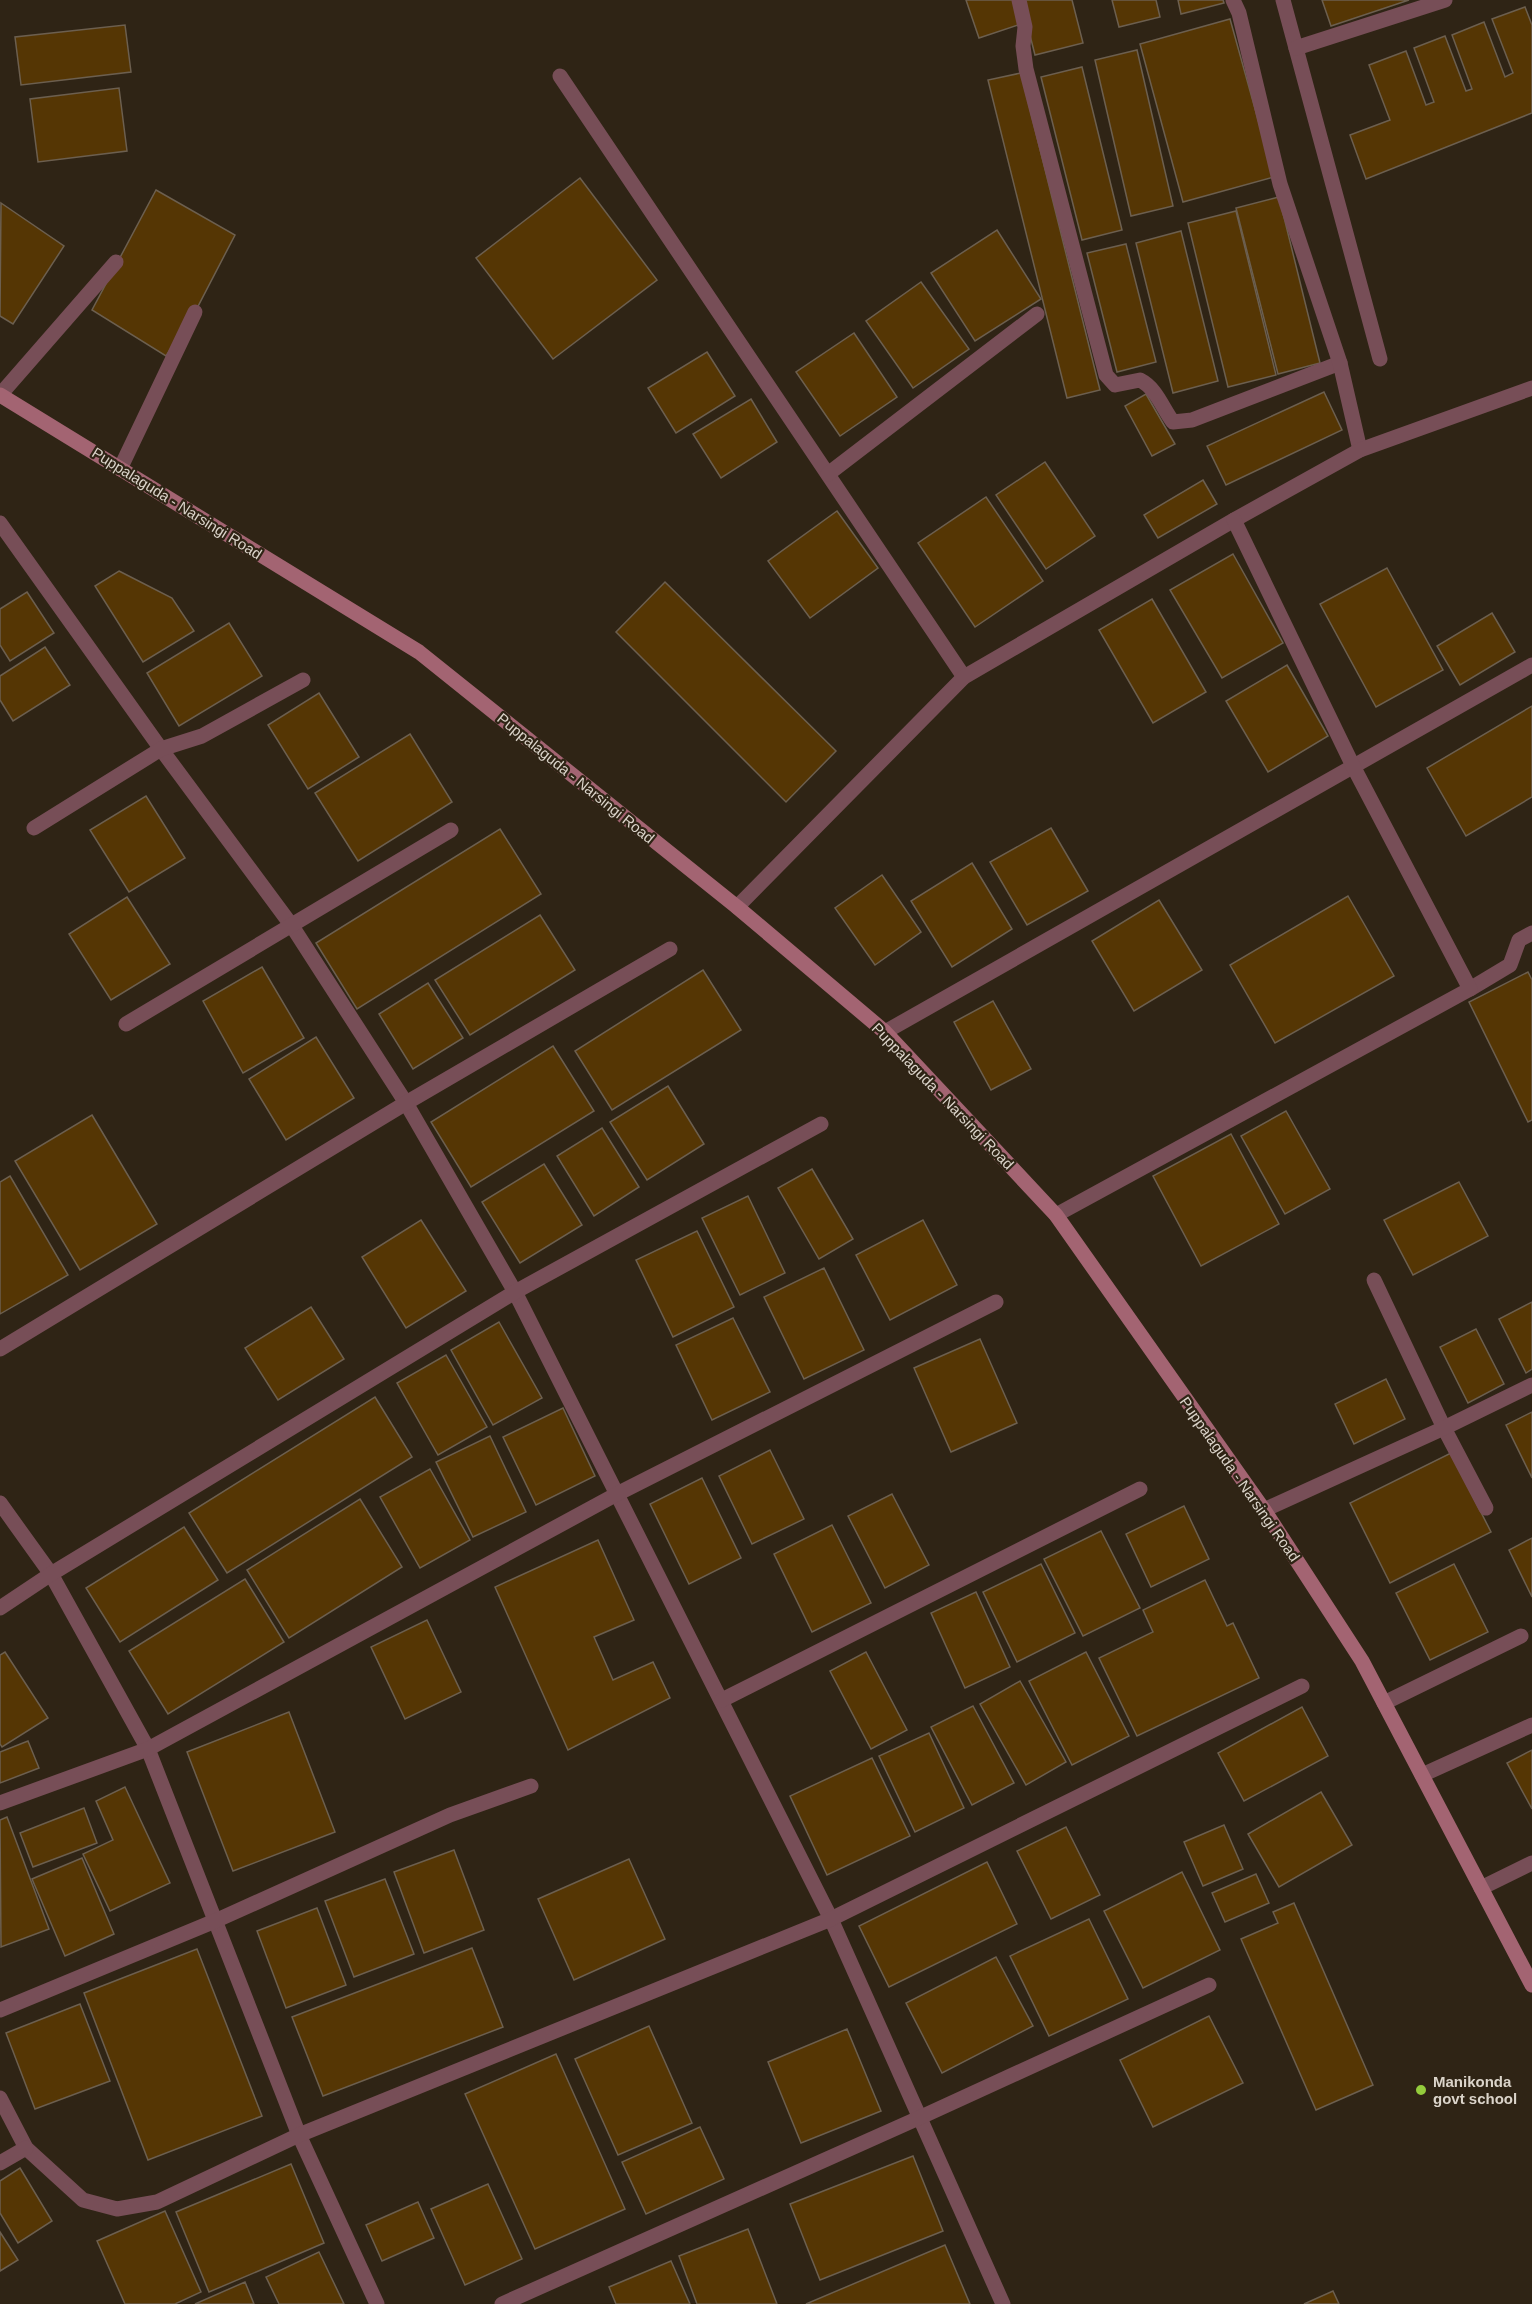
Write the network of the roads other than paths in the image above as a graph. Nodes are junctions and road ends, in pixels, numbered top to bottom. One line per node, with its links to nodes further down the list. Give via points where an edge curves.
1 (1019, 0): 11 (street, via 1026,27 1026,69 1106,375 1115,385 1140,380 1150,386 1173,422 1192,420)
2 (1233, 0): 11 (street, via 1280,184)
3 (1283, 0): 5 (street)
4 (1445, 0): 5 (street)
5 (1296, 48): 10 (street)
6 (560, 76): 16 (street)
7 (116, 262): 13 (street)
8 (195, 312): 15 (street)
9 (1037, 314): 16 (street)
10 (1380, 359)
11 (1340, 363): 14 (street)
12 (1532, 388): 14 (street)
13 (0, 395): 15 (street, Puppalaguda - Narsingi Road)
14 (1360, 450): 17 (street)
15 (120, 469): 26 (street, Puppalaguda - Narsingi Road, via 419,652)
16 (828, 474): 20 (street)
17 (1234, 520): 20 (street); 23 (street)
18 (0, 523): 22 (street)
19 (1532, 665): 23 (street)
20 (964, 677): 26 (street)
21 (303, 680): 22 (street, via 202,736)
22 (161, 749): 24 (street); 27 (street)
23 (1353, 766): 30 (street); 32 (street)
24 (34, 828)
25 (451, 830): 27 (street)
26 (737, 907): 32 (street, Puppalaguda - Narsingi Road)
27 (292, 926): 31 (street); 33 (street)
28 (1532, 933): 30 (street, via 1519,940 1510,965)
29 (670, 949): 33 (street)
30 (1470, 989): 35 (street)
31 (126, 1024)
32 (885, 1032): 35 (street, Puppalaguda - Narsingi Road)
33 (406, 1103): 37 (street); 39 (street)
34 (821, 1124): 37 (street)
35 (1056, 1215): 46 (street, Puppalaguda - Narsingi Road)
36 (1374, 1280): 41 (street)
37 (514, 1292): 43 (street); 47 (street)
38 (996, 1302): 43 (street)
39 (0, 1349)
40 (1532, 1385): 41 (street)
41 (1444, 1428): 45 (street); 46 (street)
42 (1140, 1489): 51 (street)
43 (617, 1494): 51 (street); 54 (street)
44 (0, 1503): 47 (street)
45 (1486, 1508)
46 (1264, 1510): 52 (street, Puppalaguda - Narsingi Road, via 1362,1661)
47 (51, 1574): 48 (street); 54 (street)
48 (0, 1608)
49 (1521, 1636): 52 (street)
50 (1302, 1686): 60 (street)
51 (722, 1700): 60 (street)
52 (1384, 1702): 55 (street, Puppalaguda - Narsingi Road)
53 (1532, 1725): 55 (street)
54 (148, 1749): 57 (street); 61 (street)
55 (1422, 1775): 59 (street, Puppalaguda - Narsingi Road)
56 (531, 1785): 61 (street, via 450,1815)
57 (0, 1803)
58 (1532, 1863): 59 (street)
59 (1481, 1888): 63 (street, Puppalaguda - Narsingi Road)
60 (831, 1919): 66 (street); 67 (street)
61 (215, 1920): 64 (street); 67 (street)
62 (1209, 1985): 66 (street)
63 (1532, 1985)
64 (0, 2010)
65 (0, 2098): 68 (street)
66 (921, 2117): 71 (street); 72 (street)
67 (299, 2135): 68 (street, via 157,2202 117,2209 83,2200); 70 (street)
68 (26, 2148): 69 (street)
69 (0, 2163)
70 (377, 2304)
71 (502, 2304)
72 (1003, 2304)

